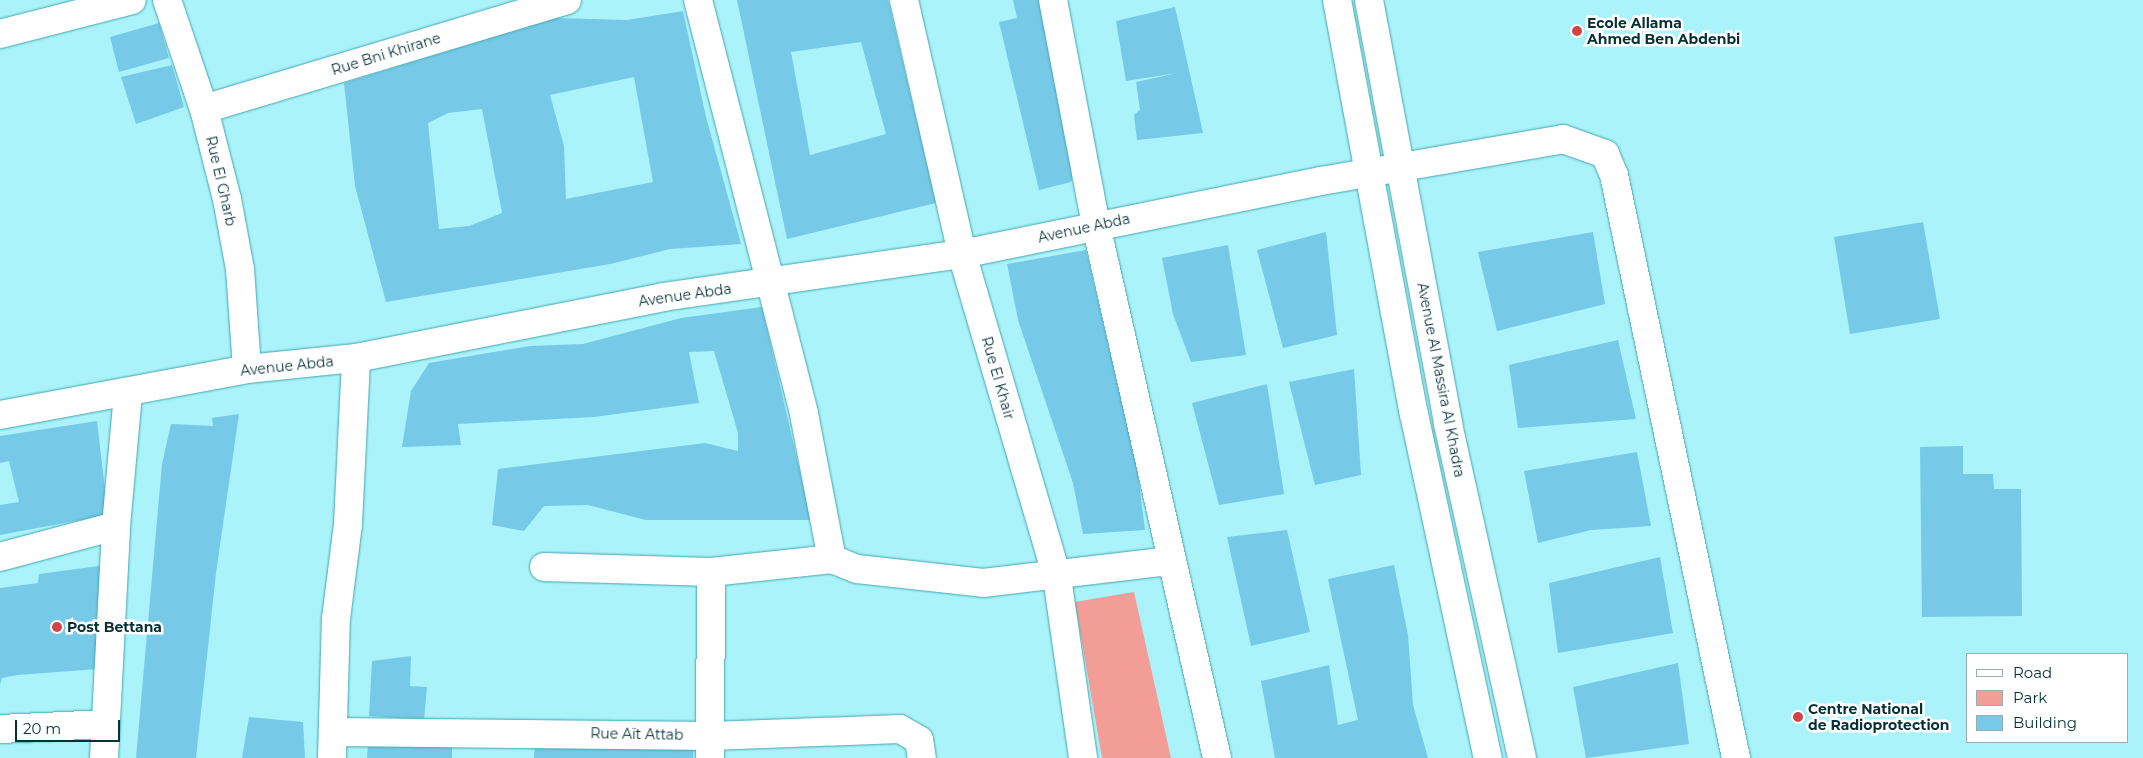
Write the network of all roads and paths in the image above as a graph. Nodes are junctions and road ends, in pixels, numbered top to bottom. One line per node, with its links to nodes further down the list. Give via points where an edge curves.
1 (132, 0): 9 (street)
2 (167, 0): 10 (street, Rue El Gharb)
3 (567, 0): 10 (street, Rue Bni Khirane)
4 (698, 0): 15 (street)
5 (904, 0): 14 (street, Rue El Khair)
6 (1053, 0): 13 (street)
7 (1337, 0): 12 (street)
8 (1369, 0): 11 (street, Avenue Al Massira Al Khadra)
9 (0, 34)
10 (204, 109): 17 (street, Rue El Gharb, via 240,269)
11 (1401, 166): 12 (street, Avenue Abda); 36 (street, Avenue Al Massira Al Khadra, via 1448,424); 37 (street, Avenue Abda, via 1539,140 1563,139 1605,154 1629,239)
12 (1370, 172): 13 (street, Avenue Abda); 35 (street, via 1414,414)
13 (1096, 225): 14 (street, Avenue Abda); 23 (street)
14 (962, 254): 15 (street, Avenue Abda); 26 (street, Rue El Khair)
15 (770, 284): 16 (street, Avenue Abda, via 544,317); 22 (street, via 804,414)
16 (356, 358): 17 (street, Avenue Abda); 29 (street, via 350,498 336,619)
17 (247, 369): 18 (street, Avenue Abda)
18 (128, 394): 19 (street, Avenue Abda); 20 (street)
19 (0, 415)
20 (116, 526): 21 (street); 27 (street)
21 (0, 558)
22 (832, 559): 25 (street); 26 (street, via 857,569 964,582)
23 (1171, 561): 26 (street); 34 (street)
24 (544, 567): 25 (street)
25 (711, 572): 30 (street)
26 (1057, 577): 33 (street, Rue El Khair)
27 (106, 724): 28 (street); 31 (street)
28 (0, 729)
29 (333, 745): 30 (street, Rue Aït Attab)
30 (711, 747): 32 (street, Rue Aït Attab, via 900,729 918,740)
31 (104, 758)
32 (922, 758)
33 (1083, 758)
34 (1216, 758)
35 (1488, 758)
36 (1522, 758)
37 (1736, 758)

